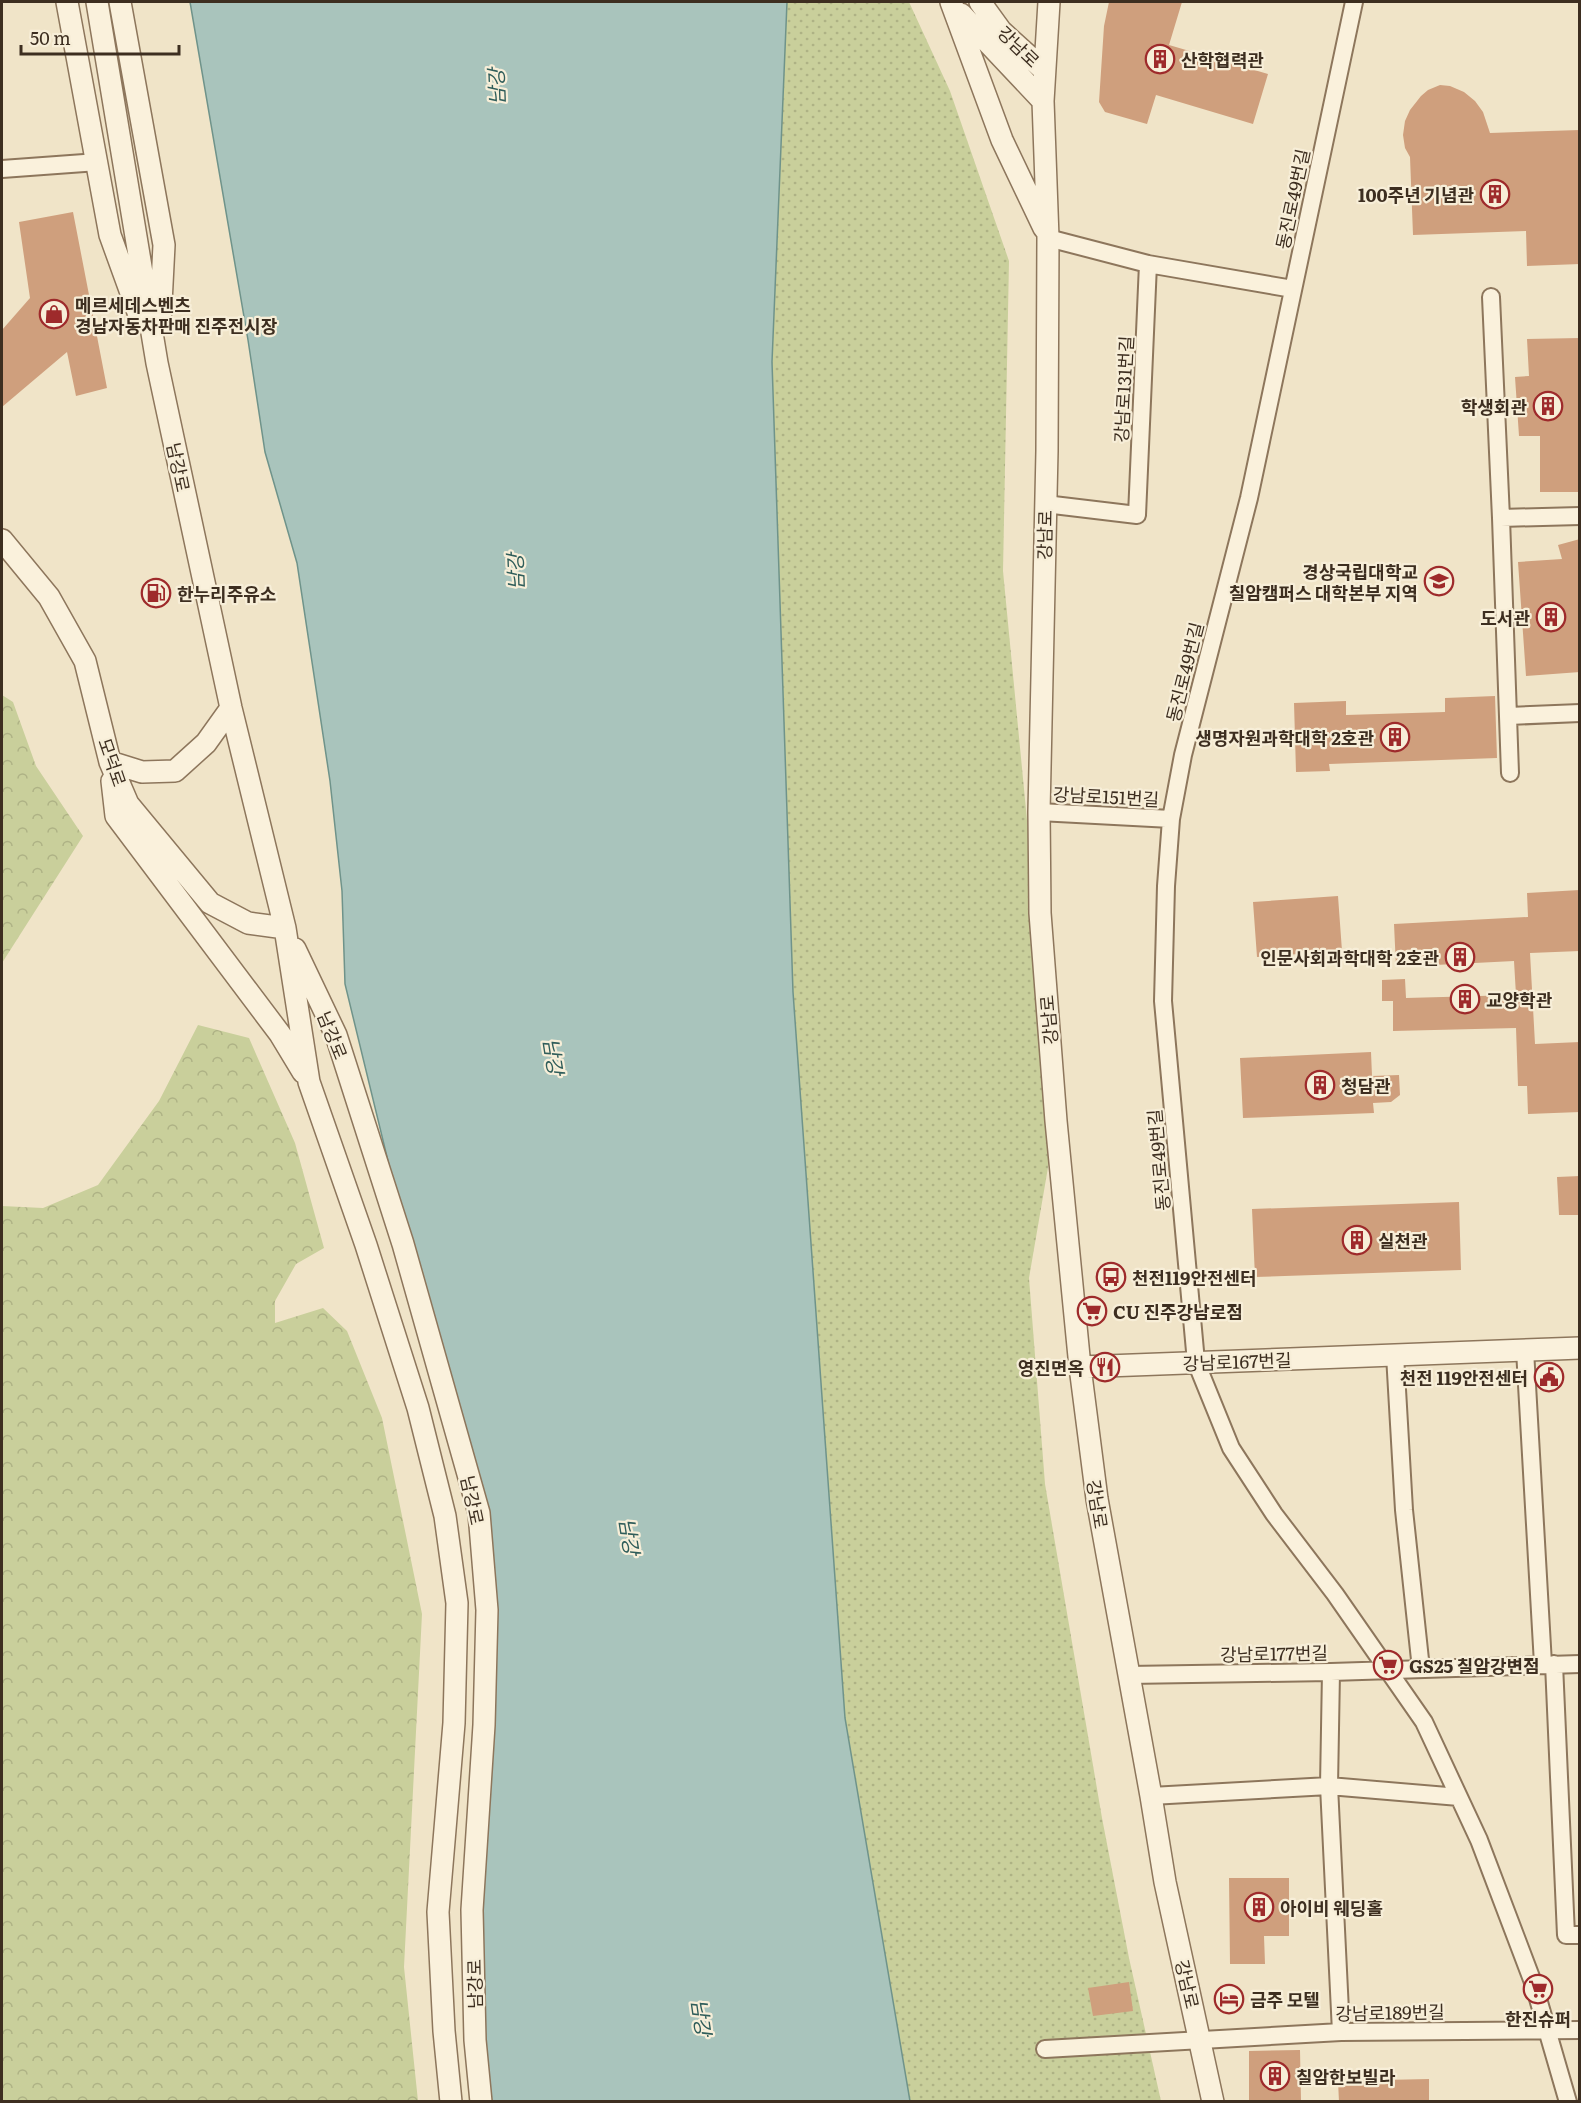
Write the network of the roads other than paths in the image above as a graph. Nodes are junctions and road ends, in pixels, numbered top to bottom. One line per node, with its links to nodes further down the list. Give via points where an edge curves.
1 (67, 2): 10 (street)
2 (97, 2): 16 (street, 남강로)
3 (120, 2): 16 (street, via 164,246)
4 (980, 2): 8 (street, 강남로, via 1001,31)
5 (1354, 2): 14 (street, 동진로49번길)
6 (953, 4): 9 (street); 12 (street, 강남로, via 1002,140)
7 (1050, 4): 8 (street)
8 (1044, 70): 9 (street, 강남로)
9 (1043, 101): 12 (street, 강남로)
10 (98, 162): 11 (street); 16 (street, via 110,235)
11 (2, 169)
12 (1048, 238): 13 (street); 17 (street, 강남로)
13 (1148, 264): 14 (street); 17 (street, 강남로131번길, via 1137,515)
14 (1293, 289): 27 (street, 동진로49번길, via 1249,498 1183,755)
15 (1491, 297): 19 (street)
16 (157, 363): 21 (street, 남강로)
17 (1045, 504): 26 (street, 강남로)
18 (1580, 516): 19 (street)
19 (1502, 519): 23 (street)
20 (2, 540): 24 (street, 모덕로, via 50,597 85,661)
21 (231, 708): 24 (street, via 206,743 175,771 142,772); 28 (street, 남강로)
22 (1580, 713): 23 (street)
23 (1509, 716): 25 (street)
24 (110, 762): 28 (street, 모덕로, via 129,804 210,903 248,923); 29 (street, via 116,816 280,1034)
25 (1510, 774)
26 (1039, 812): 27 (street, 강남로151번길); 34 (street, 강남로, via 1040,913)
27 (1171, 819): 33 (street, 동진로49번길, via 1163,1001)
28 (285, 928): 29 (street, 남강로); 51 (street, 남강로, via 336,1035 403,1244 479,1513 487,1610 472,1910 475,2040)
29 (309, 1082): 50 (street, 남강로, via 418,1408 445,1516 457,1603 454,1722 438,1912)
30 (1580, 1348): 31 (street, 강남로167번길)
31 (1525, 1350): 32 (street, 강남로167번길); 35 (street)
32 (1395, 1355): 33 (street, 강남로167번길); 38 (street, via 1404,1510)
33 (1196, 1362): 34 (street, 강남로167번길); 37 (street, 동진로49번길, via 1231,1448)
34 (1080, 1367): 40 (street, 강남로, via 1097,1499)
35 (1549, 1664): 36 (street, 강남로177번길); 38 (street, 강남로177번길); 44 (street)
36 (1580, 1664)
37 (1386, 1669): 38 (street, 강남로177번길); 39 (street, 강남로177번길); 43 (street, 동진로49번길, via 1424,1722)
38 (1420, 1669)
39 (1331, 1672): 40 (street, 강남로177번길); 41 (street)
40 (1128, 1676): 42 (street, 강남로)
41 (1329, 1786): 42 (street); 43 (street); 47 (street)
42 (1151, 1796): 48 (street, 강남로, via 1165,1881)
43 (1459, 1797): 45 (street, 동진로49번길, via 1534,1985)
44 (1573, 1935)
45 (1546, 2029): 46 (street, 강남로189번길); 47 (street, 강남로189번길); 53 (street, 동진로49번길)
46 (1580, 2030)
47 (1341, 2032): 48 (street, 강남로189번길)
48 (1201, 2040): 49 (street, 강남로189번길); 52 (street, 강남로)
49 (1045, 2049)
50 (451, 2102)
51 (481, 2102)
52 (1213, 2102)
53 (1568, 2102)

